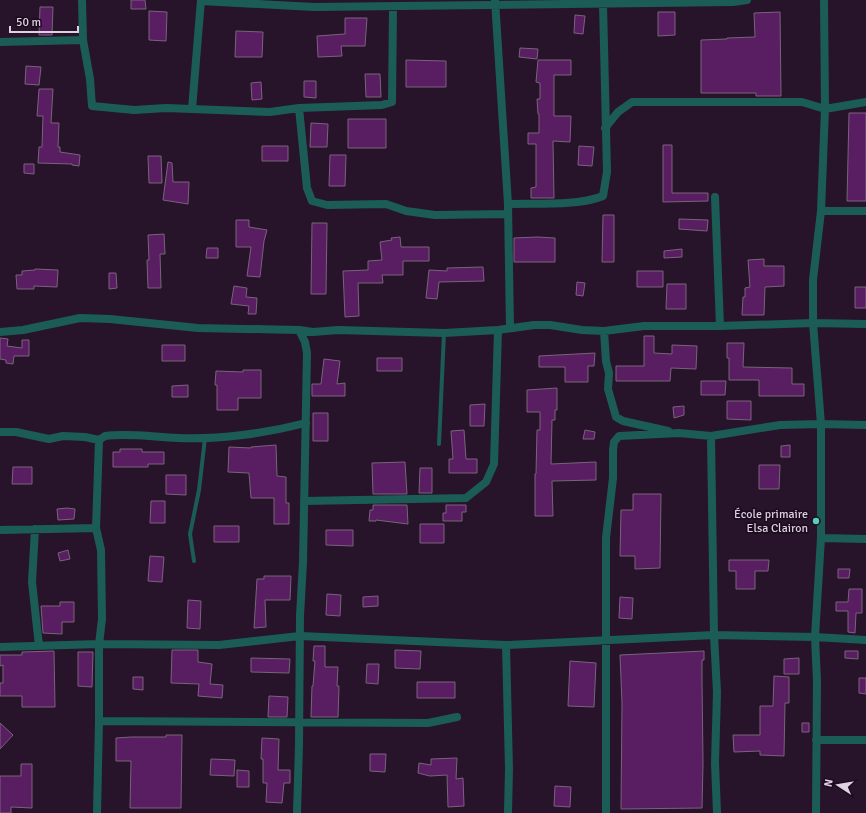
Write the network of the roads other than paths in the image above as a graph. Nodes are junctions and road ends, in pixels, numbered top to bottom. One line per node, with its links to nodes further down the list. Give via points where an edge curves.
1 (82, 0): 9 (street)
2 (747, 0): 7 (street)
3 (824, 0): 14 (street)
4 (201, 1): 5 (street, via 314,7); 13 (street)
5 (356, 3): 8 (street)
6 (495, 3): 7 (street); 8 (street); 17 (street)
7 (603, 4): 15 (street)
8 (393, 7): 12 (street, via 392,102 382,105)
9 (83, 40): 10 (street); 13 (street, via 92,106 134,110)
10 (0, 42)
11 (866, 102): 14 (street)
12 (299, 108): 13 (street, via 270,112); 20 (street, via 307,188 312,200 327,205 386,204 435,215)
13 (192, 109)
14 (825, 109): 15 (street, via 802,102 632,102 618,112); 18 (street)
15 (606, 128): 17 (street, via 607,172 603,196 577,202)
16 (715, 197): 23 (street)
17 (508, 204): 20 (street)
18 (821, 211): 19 (street); 21 (street, via 813,280)
19 (866, 211)
20 (508, 214): 24 (street)
21 (813, 323): 22 (street); 23 (street); 31 (street)
22 (866, 324)
23 (720, 326): 27 (street, via 644,326)
24 (510, 328): 26 (street); 27 (street, via 550,325)
25 (300, 330): 28 (street, via 198,328 110,318 80,318); 29 (street); 30 (street, via 307,353)
26 (498, 330): 29 (street); 39 (street, via 494,464 486,482 466,498)
27 (604, 331): 34 (street, via 609,373 608,389 616,417)
28 (0, 332)
29 (444, 333): 38 (lane)
30 (306, 423): 36 (street, via 269,431); 39 (street)
31 (821, 424): 32 (street); 35 (street, via 780,425); 43 (street)
32 (866, 425)
33 (0, 432): 37 (street, via 16,432 49,439 63,436)
34 (679, 433): 35 (street); 49 (street, via 618,436 614,442 614,478 606,538)
35 (711, 436): 46 (street)
36 (205, 438): 37 (street, via 112,435); 45 (lane, via 190,534)
37 (99, 440): 40 (street)
38 (439, 444)
39 (304, 500): 47 (street)
40 (96, 528): 41 (street); 51 (street, via 101,550 102,619)
41 (35, 529): 42 (street); 53 (street, via 32,582)
42 (0, 530)
43 (821, 538): 44 (street); 48 (street)
44 (866, 539)
45 (194, 561)
46 (714, 635): 48 (street); 49 (street); 64 (street, via 717,692)
47 (300, 636): 51 (street, via 219,645); 52 (street); 57 (street)
48 (815, 637): 50 (street); 58 (street)
49 (606, 640): 52 (street); 63 (street)
50 (866, 640)
51 (99, 644): 53 (street); 56 (street)
52 (506, 645): 62 (street)
53 (39, 646): 54 (street)
54 (0, 647)
55 (456, 717): 57 (street, via 428,723)
56 (99, 721): 57 (street); 60 (street)
57 (299, 722): 61 (street)
58 (816, 740): 59 (street); 65 (street)
59 (866, 740)
60 (96, 813)
61 (297, 813)
62 (508, 813)
63 (606, 813)
64 (717, 813)
65 (816, 813)

